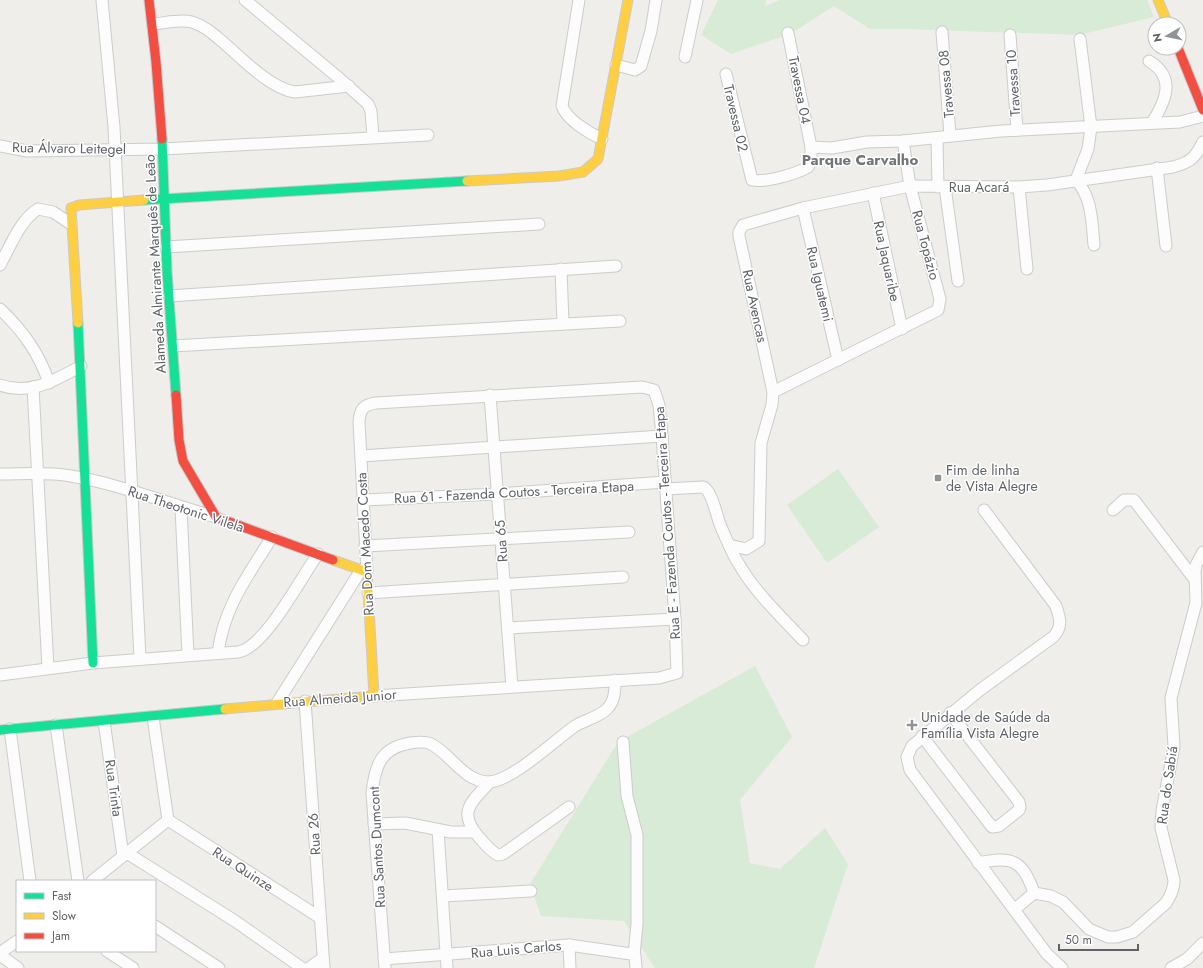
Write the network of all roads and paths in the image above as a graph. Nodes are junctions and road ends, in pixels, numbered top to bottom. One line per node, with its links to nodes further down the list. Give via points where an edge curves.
1 (102, 0): 35 (street)
2 (149, 0): 10 (street, Alameda Almirante Marquês de Leão)
3 (245, 0): 20 (street)
4 (579, 0): 30 (street, via 562,106 572,119)
5 (628, 0): 18 (street)
6 (656, 0): 18 (street, via 641,66 635,70)
7 (697, 0): 16 (street)
8 (1158, 0): 9 (street)
9 (1165, 16)
10 (153, 24): 20 (street, via 183,21 200,25 252,68 290,91); 36 (street, Alameda Almirante Marquês de Leão)
11 (942, 32): 27 (street, Travessa 08)
12 (788, 33): 34 (street, Travessa 04)
13 (1010, 35): 25 (street, Travessa 10)
14 (1080, 39): 24 (street)
15 (1181, 56): 21 (street)
16 (685, 57)
17 (1149, 61): 23 (street, via 1163,74 1166,85 1166,97)
18 (616, 65): 30 (street)
19 (726, 74): 37 (street, Travessa 02)
20 (349, 86): 28 (street, via 370,107)
21 (1203, 110)
22 (1203, 116): 23 (street, via 1180,122)
23 (1152, 123): 24 (street)
24 (1091, 127): 25 (street); 39 (street, via 1088,149)
25 (1017, 130): 27 (street)
26 (428, 135): 28 (street, Rua Álvaro Leitegel)
27 (950, 135): 29 (street)
28 (373, 137): 36 (street, Rua Álvaro Leitegel)
29 (937, 138): 31 (street); 41 (street, Rua Topázio)
30 (602, 139): 44 (street, via 598,159 588,169 573,174)
31 (903, 142): 34 (street, via 867,142 821,149); 40 (street, Rua Topázio)
32 (1203, 142): 38 (street, Rua Acará, via 1197,155 1188,162 1173,167)
33 (0, 146): 35 (street, Rua Álvaro Leitegel, via 27,151)
34 (811, 147): 37 (street, Travessa 04, via 808,167 771,179 752,180)
35 (115, 149): 36 (street, Rua Álvaro Leitegel); 45 (street)
36 (163, 149): 44 (street, Alameda Almirante Marquês de Leão)
37 (746, 162)
38 (1157, 168): 39 (street, Rua Acará); 51 (street)
39 (1076, 180): 42 (street, Rua Acará); 50 (street, via 1086,193)
40 (910, 186): 41 (street, Rua Acará); 43 (street, Rua Acará); 62 (street, Rua Topázio, via 940,305 934,314)
41 (942, 187): 42 (street, Rua Acará); 57 (street, Rua Topázio)
42 (1019, 187): 56 (street)
43 (873, 193): 46 (street, Rua Acará); 62 (street, Rua Jaquaribe)
44 (165, 199): 45 (street); 52 (street, Alameda Almirante Marquês de Leão)
45 (116, 202): 48 (street, via 73,206 70,210); 79 (street)
46 (802, 208): 47 (street, Rua Acará); 64 (street, Rua Iguatemi)
47 (747, 223): 69 (street, Rua Avencas, via 741,227 739,236)
48 (71, 224): 53 (street, via 53,212 38,209 31,214 18,232); 65 (street)
49 (538, 224): 52 (street)
50 (1094, 244)
51 (1166, 246)
52 (166, 247): 58 (street, Alameda Almirante Marquês de Leão)
53 (0, 264)
54 (616, 266): 55 (street)
55 (561, 269): 58 (street); 61 (street)
56 (1027, 269)
57 (958, 281)
58 (169, 296): 63 (street, Alameda Almirante Marquês de Leão)
59 (0, 310): 66 (street, via 28,339)
60 (620, 321): 61 (street)
61 (564, 324): 63 (street)
62 (902, 329): 64 (street)
63 (173, 346): 80 (street, Alameda Almirante Marquês de Leão, via 181,452 183,461)
64 (838, 360): 69 (street)
65 (81, 366): 66 (street); 77 (street)
66 (49, 383): 68 (street)
67 (0, 385): 68 (street, via 14,389)
68 (33, 387): 76 (street)
69 (773, 392): 90 (street, via 772,405 761,443 759,541 746,549)
70 (490, 395): 71 (street, Rua E - Fazenda Coutos - Terceira Etapa); 72 (street, Rua E - Fazenda Coutos - Terceira Etapa, via 649,388 654,390 658,398); 73 (street, Rua 65)
71 (376, 403): 74 (street, Rua Dom Macedo Costa, via 360,410)
72 (662, 436): 73 (street); 78 (street, Rua E - Fazenda Coutos - Terceira Etapa)
73 (494, 446): 74 (street); 81 (street, Rua 65)
74 (361, 456): 82 (street, Rua Dom Macedo Costa)
75 (0, 474): 76 (street, Rua Theotonic Vilela)
76 (37, 474): 77 (street, Rua Theotonic Vilela, via 61,474); 106 (street)
77 (86, 479): 79 (street, Rua Theotonic Vilela); 105 (street)
78 (666, 486): 81 (street, Rua 61 - Fazenda Coutos - Terceira Etapa); 90 (street, Rua 61 - Fazenda Coutos - Terceira Etapa, via 707,488); 99 (street, Rua E - Fazenda Coutos - Terceira Etapa)
79 (133, 491): 83 (street, Rua Theotonic Vilela); 104 (street)
80 (202, 494): 83 (street, via 199,500); 86 (street, Alameda Almirante Marquês de Leão)
81 (498, 494): 82 (street, Rua 61 - Fazenda Coutos - Terceira Etapa); 89 (street, Rua 65)
82 (363, 500): 91 (street, Rua Dom Macedo Costa)
83 (184, 508): 86 (street, Rua Theotonic Vilela); 103 (street)
84 (984, 510): 114 (street, via 1056,606 1061,624 1053,637)
85 (1113, 510): 96 (street, via 1124,500 1134,500)
86 (216, 517): 88 (street, Rua Theotonic Vilela)
87 (629, 532): 89 (street)
88 (272, 537): 93 (street, Rua Theotonic Vilela); 102 (street, via 231,602)
89 (501, 538): 91 (street); 97 (street, Rua 65)
90 (729, 545): 101 (street, via 744,573 778,615)
91 (365, 546): 94 (street, Rua Dom Macedo Costa)
92 (1203, 552): 96 (street, Rua do Sabiá, via 1196,565)
93 (318, 554): 94 (street, Rua Theotonic Vilela); 102 (street, via 278,616 256,642 242,651)
94 (364, 571): 98 (street, Rua Dom Macedo Costa); 113 (street)
95 (623, 577): 97 (street)
96 (1195, 580): 133 (street, Rua do Sabiá, via 1196,603 1171,698 1174,746 1162,811 1161,828 1174,880 1170,897 1133,932 1108,937 1089,929 1063,902 1051,896)
97 (504, 584): 98 (street); 100 (street, Rua 65)
98 (368, 593): 111 (street, Rua Dom Macedo Costa)
99 (675, 619): 100 (street); 107 (street, Rua E - Fazenda Coutos - Terceira Etapa)
100 (508, 628): 110 (street, Rua 65)
101 (803, 640)
102 (218, 653): 103 (street)
103 (188, 655): 104 (street)
104 (140, 658): 105 (street)
105 (93, 663): 106 (street)
106 (48, 668): 108 (street)
107 (678, 671): 109 (street, Rua Almeida Junior, via 664,677)
108 (0, 675)
109 (615, 680): 110 (street, Rua Almeida Junior); 121 (street, via 614,695 607,709 577,726 514,771)
110 (512, 687): 111 (street, Rua Almeida Junior)
111 (374, 696): 112 (street, Rua Almeida Junior)
112 (305, 701): 113 (street, Rua Almeida Junior); 136 (street, Rua 26)
113 (277, 703): 115 (street, Rua Almeida Junior)
114 (950, 713): 119 (street); 119 (street, via 1019,802 1019,810 999,826 992,827)
115 (153, 717): 116 (street, Rua Almeida Junior); 123 (street)
116 (104, 721): 117 (street, Rua Almeida Junior); 127 (street, Rua Trinta)
117 (56, 725): 118 (street, Rua Almeida Junior); 130 (street)
118 (5, 730): 129 (street)
119 (922, 736): 128 (street, via 912,746 907,757 910,770)
120 (623, 742): 144 (street, via 627,796 637,835 637,924)
121 (490, 782): 124 (street, Rua Santos Dumcont, via 468,774 427,742 398,746 384,756 375,771 372,793); 126 (street, via 469,806 467,818)
122 (570, 807): 126 (street, via 500,856)
123 (168, 820): 127 (street); 136 (street, Rua Quinze)
124 (374, 824): 125 (street, via 405,823); 146 (street, Rua Santos Dumcont)
125 (438, 830): 126 (street); 134 (street)
126 (474, 832)
127 (125, 854): 131 (street); 150 (street, via 240,924)
128 (978, 862): 133 (street, via 1003,858 1018,864 1027,874); 135 (street)
129 (30, 880)
130 (78, 880)
131 (93, 880)
132 (531, 891): 134 (street)
133 (1034, 893): 135 (street)
134 (443, 896): 143 (street)
135 (1015, 909): 155 (street, via 1047,954)
136 (319, 917): 145 (street, Rua 26)
137 (156, 927): 149 (street)
138 (16, 942): 142 (street)
139 (1203, 943): 156 (street, via 1187,959)
140 (568, 945): 143 (street, Rua Luis Carlos); 144 (street, Rua Luis Carlos); 153 (street)
141 (108, 952): 148 (street)
142 (0, 954): 147 (street)
143 (446, 955): 146 (street, Rua Luis Carlos); 152 (street)
144 (634, 955): 154 (street)
145 (324, 963): 151 (street)
146 (384, 963)
147 (18, 968)
148 (133, 968)
149 (219, 968)
150 (302, 968)
151 (309, 968)
152 (447, 968)
153 (570, 968)
154 (636, 968)
155 (1062, 968)
156 (1171, 968)

